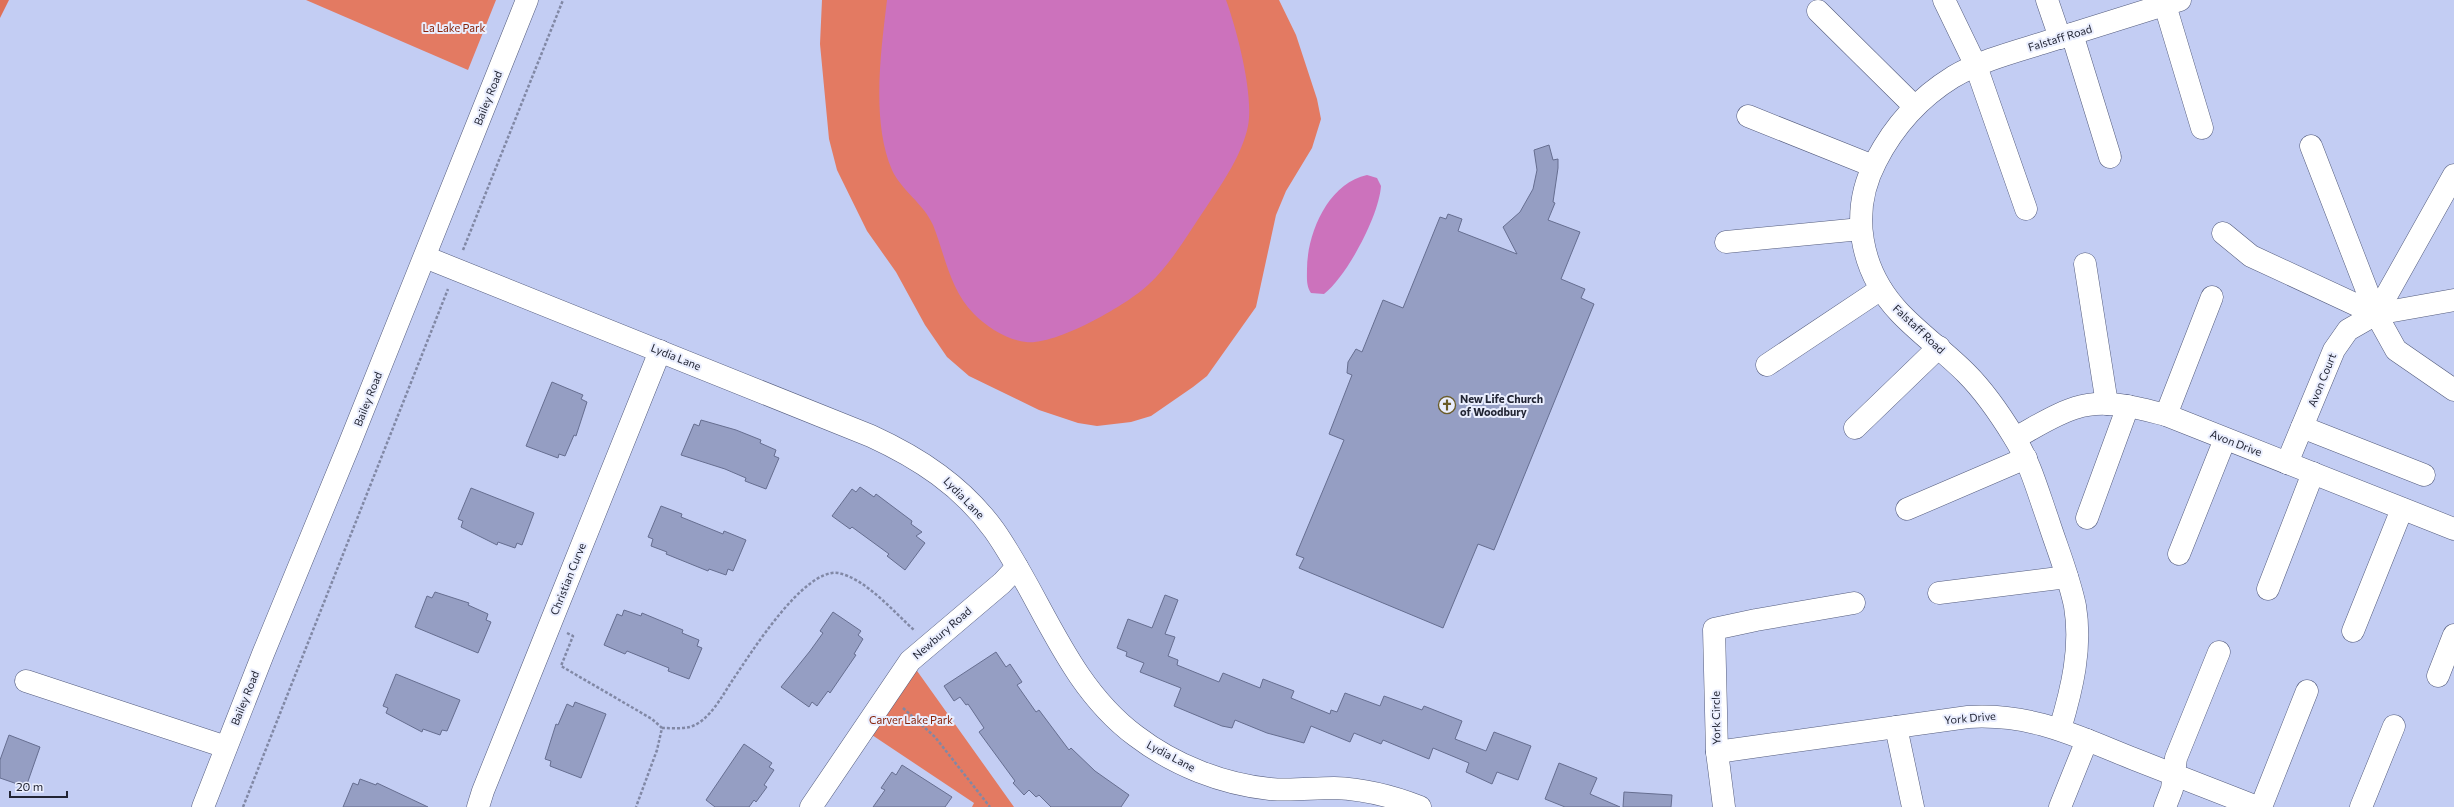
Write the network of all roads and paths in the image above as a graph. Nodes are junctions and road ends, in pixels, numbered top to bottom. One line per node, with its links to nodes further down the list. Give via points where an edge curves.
1 (527, 0): 20 (street, Bailey Road)
2 (562, 0): 22 (path)
3 (1944, 0): 8 (street)
4 (2047, 0): 7 (street)
5 (2160, 4): 7 (street, Falstaff Road); 11 (street)
6 (1818, 11): 9 (street)
7 (2066, 36): 8 (street, Falstaff Road); 13 (street)
8 (1976, 66): 9 (street, Falstaff Road, via 1954,77); 16 (street)
9 (1914, 106): 14 (street, Falstaff Road, via 1884,145)
10 (1748, 116): 14 (street)
11 (2202, 128)
12 (2311, 146): 26 (street)
13 (2110, 157)
14 (1873, 166): 17 (street, Falstaff Road, via 1865,186)
15 (2454, 175): 26 (street)
16 (2026, 209)
17 (1861, 229): 19 (street); 23 (street, Falstaff Road, via 1864,250)
18 (2223, 233): 26 (street, via 2251,256)
19 (1726, 242)
20 (425, 257): 22 (street, Lydia Lane); 65 (street, Bailey Road)
21 (2086, 264): 31 (street)
22 (455, 270): 28 (street, Lydia Lane); 69 (path)
23 (1880, 289): 27 (street, Falstaff Road, via 1900,313); 29 (street)
24 (2212, 297): 32 (street)
25 (2454, 300): 26 (street)
26 (2376, 314): 30 (street, via 2396,350); 33 (street, Avon Court, via 2348,330 2334,350)
27 (1939, 347): 34 (street); 35 (street, Falstaff Road, via 1985,394)
28 (660, 351): 46 (street, Lydia Lane, via 871,436 923,462 945,478 969,501 993,529); 51 (street, Christian Curve)
29 (1767, 365)
30 (2454, 390)
31 (2117, 405): 32 (street, Avon Drive); 35 (street, Avon Drive, via 2076,407); 43 (street)
32 (2166, 415): 36 (street, Avon Drive)
33 (2302, 427): 38 (street, Avon Court); 40 (street)
34 (1855, 428)
35 (2015, 438): 37 (street, Falstaff Road)
36 (2225, 439): 38 (street, Avon Drive); 45 (street)
37 (2026, 458): 41 (street); 47 (street, Falstaff Road)
38 (2288, 463): 39 (street, Avon Drive)
39 (2313, 473): 42 (street, Avon Drive); 48 (street)
40 (2424, 476)
41 (1907, 509)
42 (2402, 509): 44 (street, Avon Drive); 52 (street)
43 (2087, 518)
44 (2454, 529)
45 (2179, 554)
46 (1017, 567): 54 (street, Newbury Road, via 1002,583); 74 (street, Lydia Lane, via 1069,662 1090,691 1128,730 1164,754 1202,772 1250,786 1364,790)
47 (2067, 577): 49 (street); 63 (street, Falstaff Road, via 2075,606 2078,640 2072,691)
48 (2268, 589)
49 (1939, 594)
50 (1854, 603): 66 (street, York Circle, via 1714,629)
51 (549, 626): 62 (path, via 573,636 561,666 652,719); 70 (street, Christian Curve)
52 (2353, 631)
53 (2454, 635): 56 (street)
54 (929, 643): 59 (street, Newbury Road, via 910,661); 62 (path, via 862,584 836,573 822,576 797,594 771,625 710,712 690,727)
55 (2219, 652): 67 (street, via 2176,758)
56 (2438, 676)
57 (26, 681): 65 (street)
58 (2306, 691): 80 (street)
59 (886, 696): 72 (street, Newbury Road); 73 (path, via 906,709 935,736)
60 (2394, 726): 81 (street)
61 (1896, 727): 63 (street, York Drive, via 1996,715 2025,719); 66 (street, York Drive); 76 (street)
62 (662, 728): 71 (path, via 657,750)
63 (2060, 729): 64 (street, York Drive)
64 (2087, 740): 67 (street, York Drive); 77 (street)
65 (226, 747): 68 (street, Bailey Road)
66 (1717, 752): 75 (street, York Circle)
67 (2174, 775): 78 (street); 79 (street, York Drive)
68 (203, 803)
69 (242, 807)
70 (478, 807)
71 (636, 807)
72 (811, 807)
73 (990, 807)
74 (1420, 807)
75 (1724, 807)
76 (1913, 807)
77 (2060, 807)
78 (2165, 807)
79 (2257, 807)
80 (2261, 807)
81 (2360, 807)

